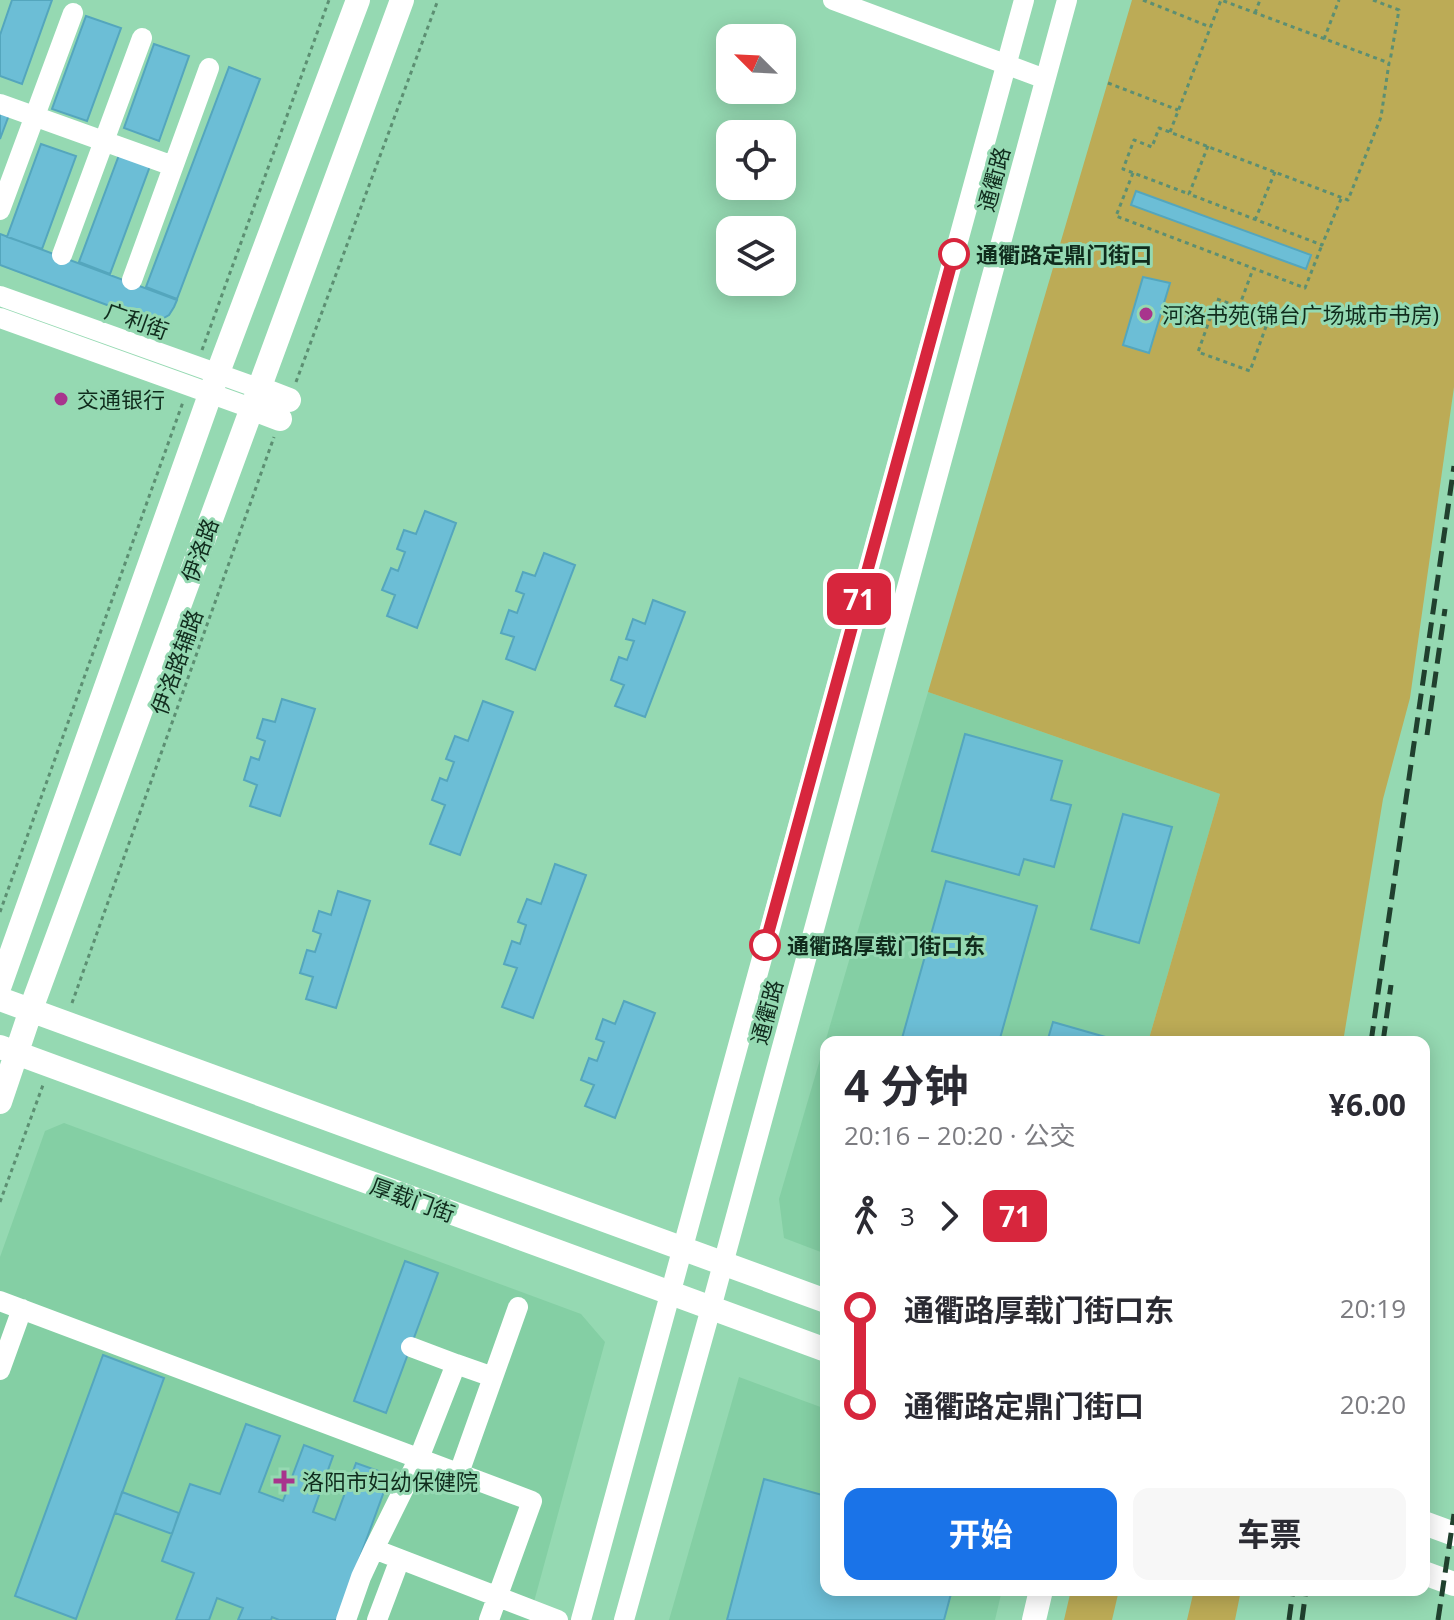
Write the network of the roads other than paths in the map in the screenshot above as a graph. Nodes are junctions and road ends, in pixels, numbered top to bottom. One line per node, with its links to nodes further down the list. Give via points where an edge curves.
1 (358, 0): 20 (main road, 伊洛路)
2 (402, 0): 21 (main road, 伊洛路)
3 (833, 0): 8 (street)
4 (1024, 0): 8 (street, 通衢路)
5 (1067, 0): 10 (street, 通衢路)
6 (73, 13): 12 (street)
7 (142, 38): 13 (street)
8 (1006, 64): 10 (street); 28 (street, 通衢路)
9 (209, 68): 14 (street)
10 (1045, 79): 29 (street, 通衢路)
11 (0, 104): 12 (street)
12 (35, 116): 13 (street); 15 (street)
13 (104, 141): 14 (street); 16 (street)
14 (173, 166): 17 (street)
15 (0, 210)
16 (62, 255)
17 (132, 280)
18 (0, 296): 20 (street, 广利街)
19 (0, 318): 20 (street, 广利街)
20 (203, 381): 21 (street, 广利街); 23 (main road, 伊洛路)
21 (254, 398): 22 (main road); 25 (main road, 伊洛路)
22 (285, 409)
23 (0, 985)
24 (0, 999): 25 (main road, 厚载门街)
25 (31, 1011): 26 (main road, 伊洛路); 28 (main road, 厚载门街)
26 (8, 1050): 27 (main road, 伊洛路); 30 (main road, 厚载门街)
27 (0, 1102)
28 (682, 1249): 29 (main road, 厚载门街); 30 (street, 通衢路)
29 (723, 1263): 31 (main road, 厚载门街); 34 (street, 通衢路)
30 (670, 1292): 34 (main road, 厚载门街); 55 (street, 通衢路)
31 (820, 1299)
32 (0, 1301): 35 (street)
33 (518, 1307): 40 (street)
34 (711, 1308): 37 (main road, 厚载门街); 56 (street, 通衢路); 57 (street)
35 (22, 1309): 39 (street); 41 (street)
36 (411, 1347): 38 (street)
37 (820, 1348)
38 (456, 1364): 40 (street); 41 (street)
39 (0, 1370)
40 (493, 1377): 42 (street)
41 (419, 1458): 42 (street); 45 (street)
42 (459, 1473): 50 (street, via 532,1501)
43 (1430, 1525): 44 (main road)
44 (1454, 1534)
45 (374, 1549): 46 (street); 51 (street)
46 (400, 1559): 50 (street); 52 (street)
47 (1430, 1575): 48 (main road)
48 (1454, 1584)
49 (1040, 1596): 58 (main road)
50 (498, 1597): 53 (street); 54 (street)
51 (346, 1620)
52 (377, 1620)
53 (489, 1620)
54 (558, 1620)
55 (581, 1620)
56 (624, 1620)
57 (636, 1620)
58 (1034, 1620)

